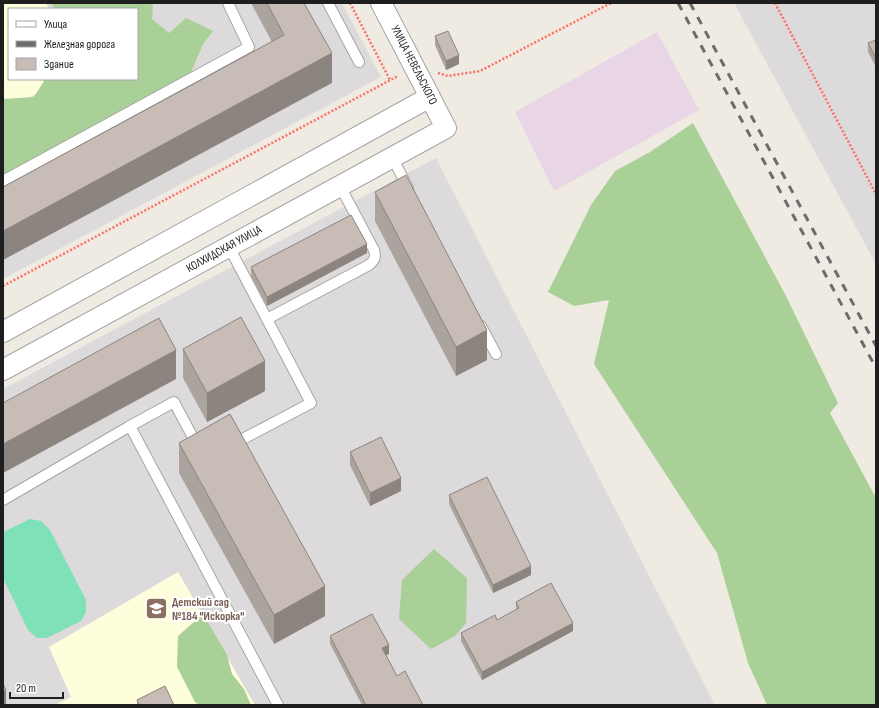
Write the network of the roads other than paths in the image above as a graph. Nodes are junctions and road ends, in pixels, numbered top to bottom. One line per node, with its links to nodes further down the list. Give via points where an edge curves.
1 (228, 3): 8 (lane, via 249,47)
2 (328, 3): 4 (lane)
3 (381, 3): 5 (street, УЛИЦА НЕВЕЛЬСКОГО)
4 (359, 62)
5 (430, 97): 6 (street, УЛИЦА НЕВЕЛЬСКОГО); 14 (street)
6 (446, 128): 7 (street, КОЛХИДСКАЯ УЛИЦА)
7 (392, 157): 9 (street, КОЛХИДСКАЯ УЛИЦА); 10 (lane)
8 (3, 181)
9 (340, 186): 11 (street, КОЛХИДСКАЯ УЛИЦА); 12 (lane, via 374,250 374,260 370,265)
10 (414, 200)
11 (229, 247): 12 (lane); 16 (street, КОЛХИДСКАЯ УЛИЦА)
12 (267, 319): 18 (lane, via 311,403)
13 (477, 319): 15 (lane)
14 (3, 332)
15 (496, 354)
16 (3, 370)
17 (130, 426): 19 (lane, via 174,402 198,448); 20 (lane); 21 (lane)
18 (239, 441)
19 (205, 444)
20 (3, 500)
21 (278, 705)

